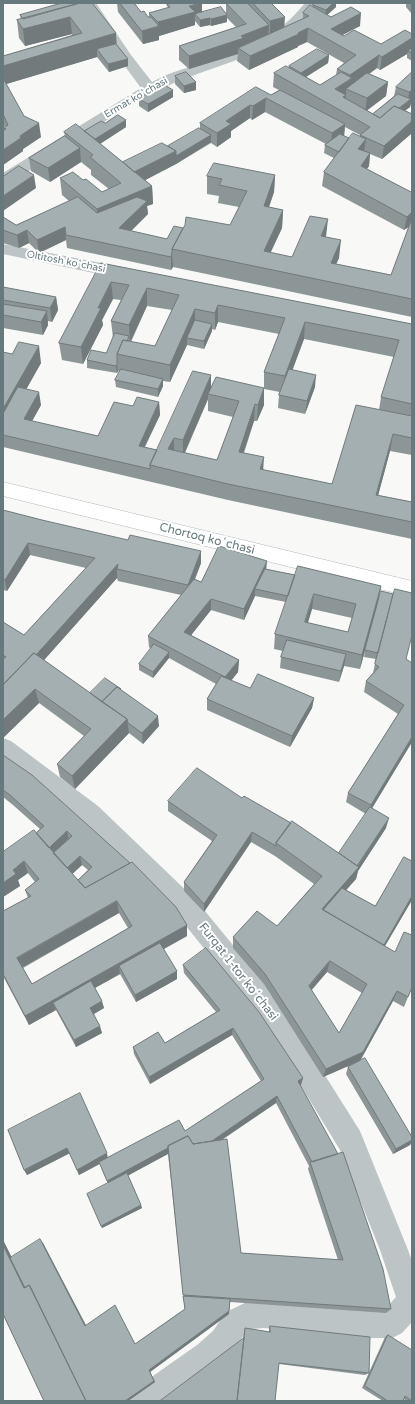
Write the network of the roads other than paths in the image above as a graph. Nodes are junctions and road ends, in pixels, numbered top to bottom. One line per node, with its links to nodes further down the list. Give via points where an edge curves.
1 (89, 3): 3 (street)
2 (313, 3): 3 (street, Ermat koʻchasi, via 286,32 241,55 179,75)
3 (150, 89): 4 (street, Ermat koʻchasi)
4 (3, 180)
5 (3, 250): 6 (street, Oltitosh koʻchasi)
6 (144, 277)
7 (3, 489): 8 (main road, Chortoq koʻchasi)
8 (412, 589)
9 (3, 748): 10 (street, Furqat 1-tor koʻchasi, via 90,813 187,908 268,1008 350,1141)
10 (412, 1301): 11 (street, via 392,1323 249,1315 236,1322 223,1341 207,1355)
11 (144, 1401)

